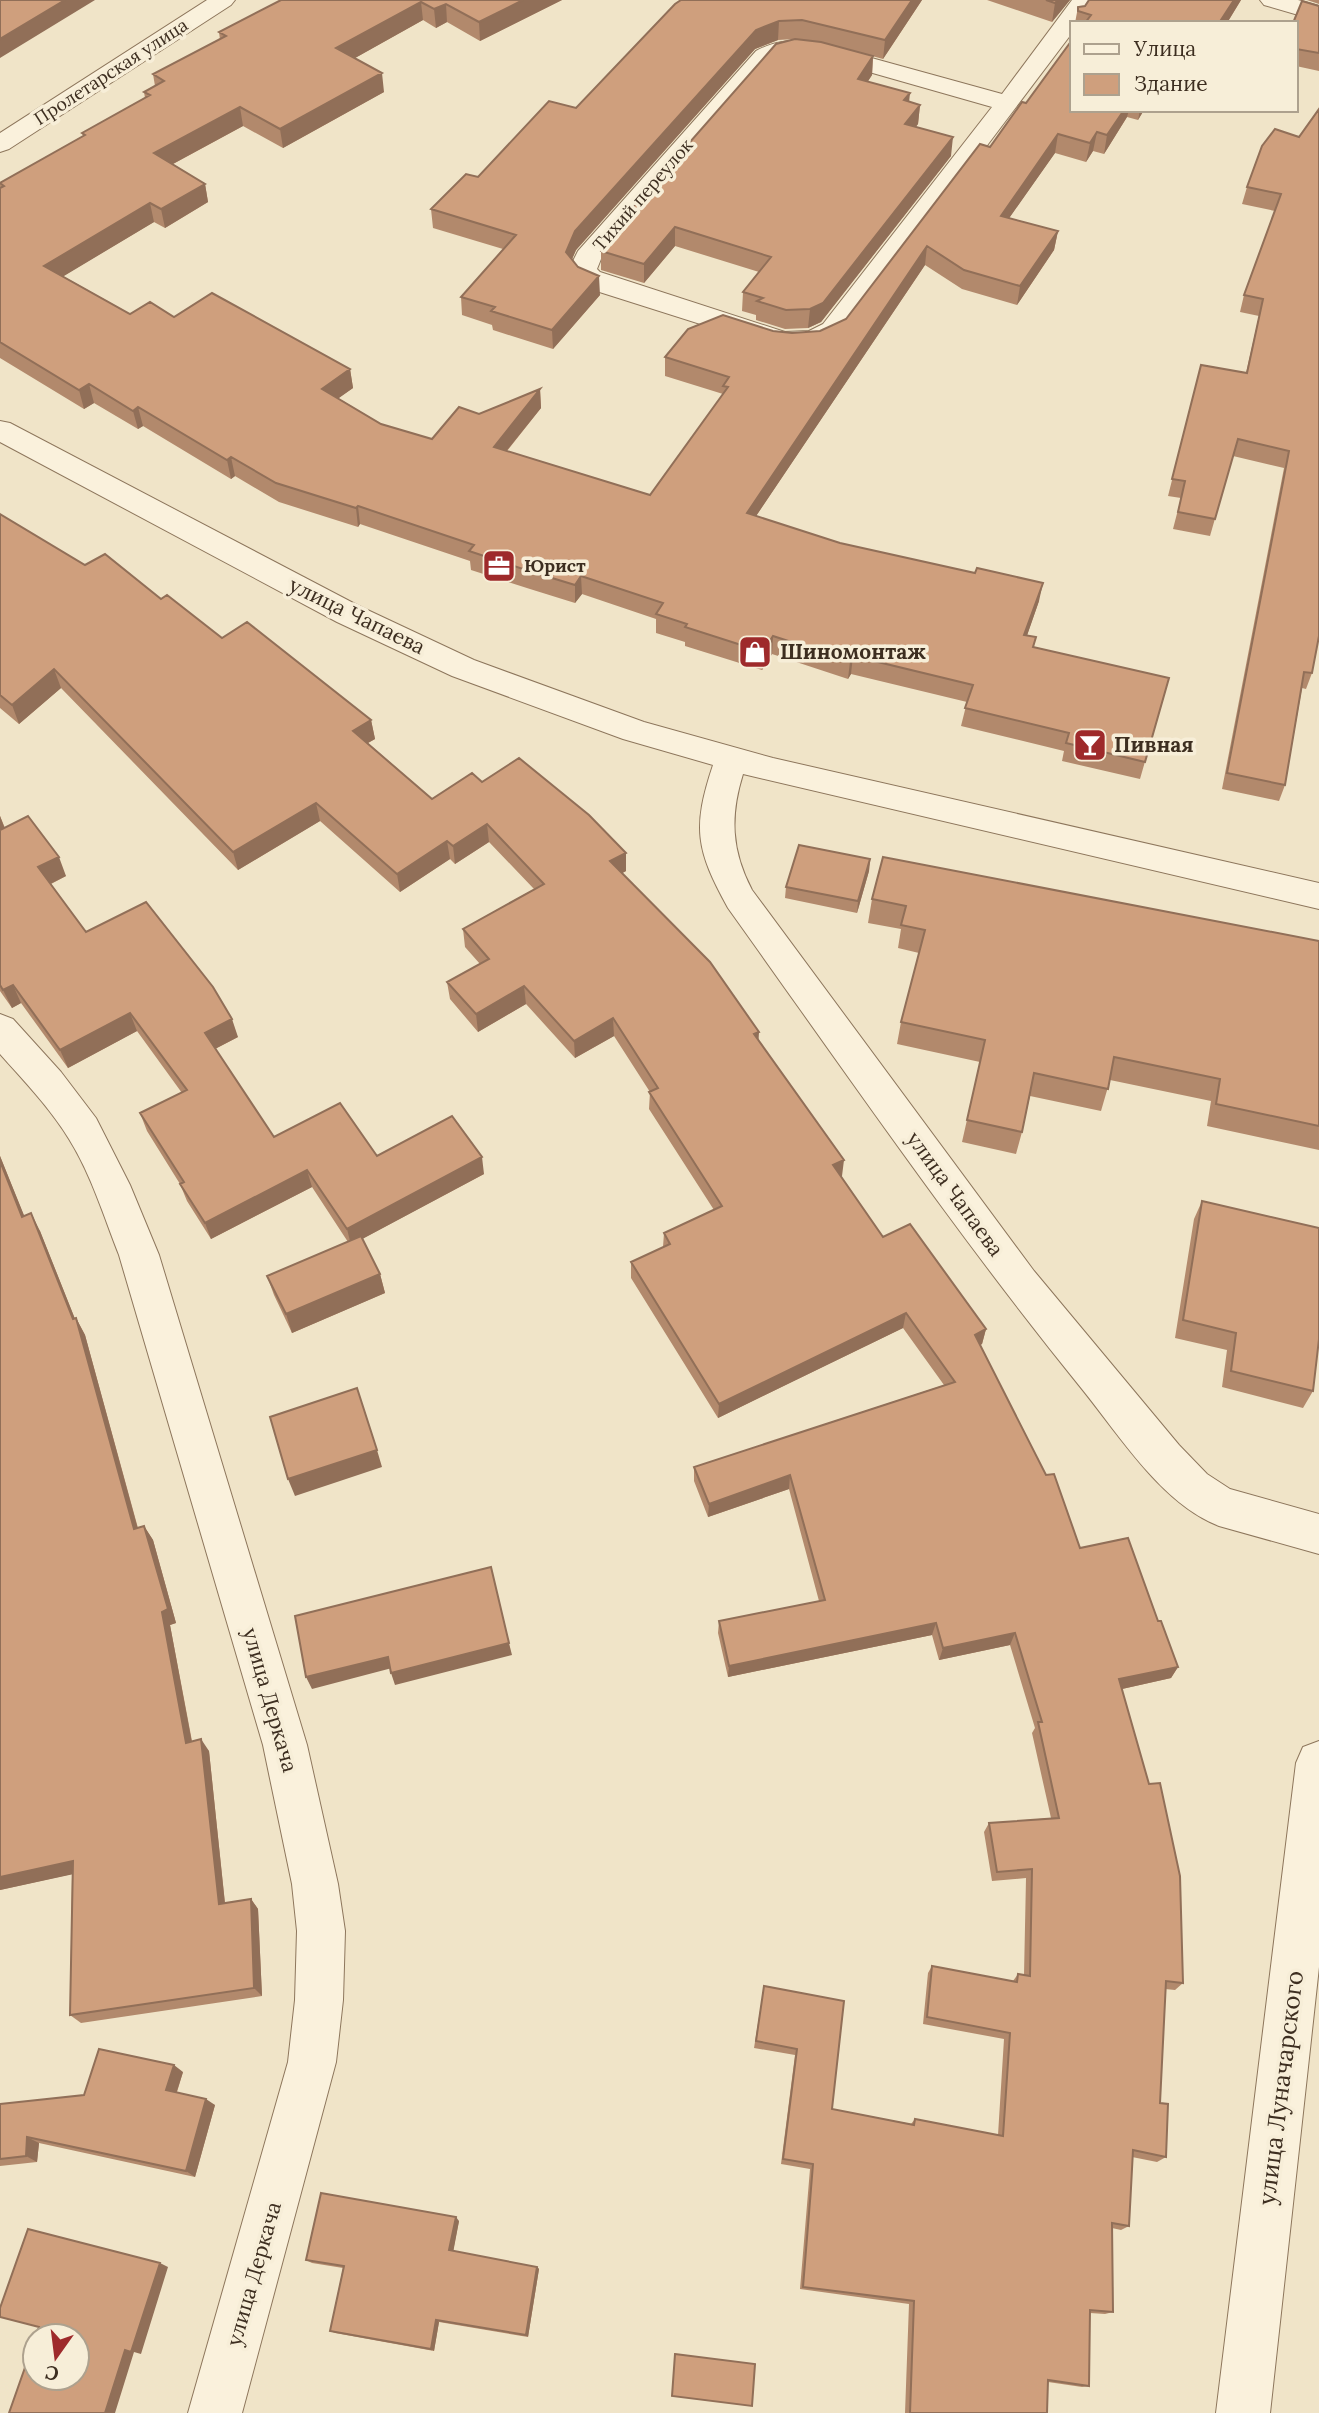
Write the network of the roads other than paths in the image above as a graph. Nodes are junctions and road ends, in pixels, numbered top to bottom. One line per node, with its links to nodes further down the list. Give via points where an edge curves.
1 (223, 0): 6 (street, Пролетарская улица)
2 (1084, 0): 5 (street, Тихий переулок)
3 (1272, 0): 4 (street)
4 (1319, 14)
5 (1008, 104): 5 (street, Тихий переулок, via 824,336 783,341 600,283 583,269 588,257 765,56 780,48 817,50)
6 (0, 144)
7 (0, 430): 8 (street, улица Чапаева, via 348,614 453,663 635,731)
8 (732, 759): 9 (street, улица Чапаева); 11 (street, улица Чапаева, via 715,823 716,848 725,873 1020,1283 1192,1488 1219,1506)
9 (1319, 896)
10 (0, 1029): 13 (street, улица Деркача, via 83,1129 139,1255 285,1745 315,1884 321,1931 312,2062)
11 (1319, 1534)
12 (1319, 1763): 14 (street, улица Луначарского)
13 (215, 2413)
14 (1244, 2413)

